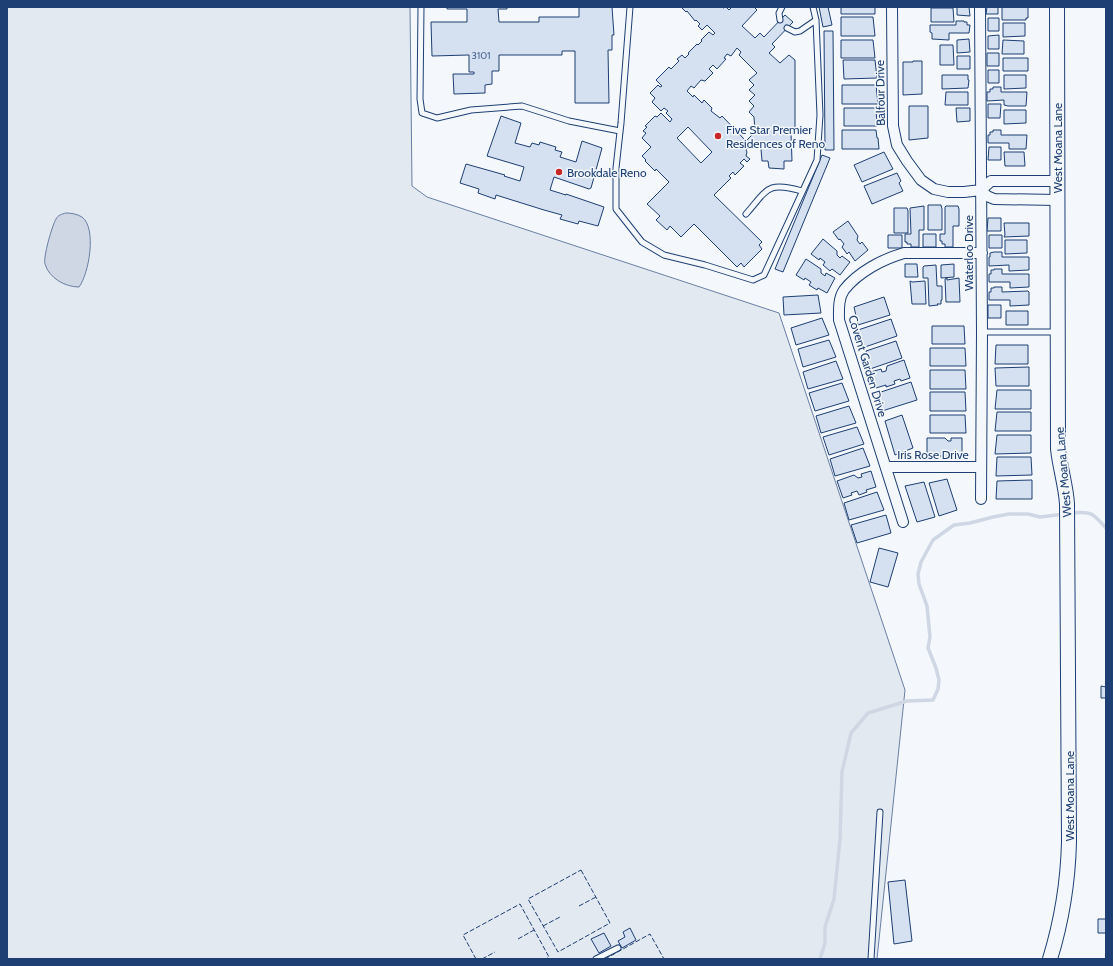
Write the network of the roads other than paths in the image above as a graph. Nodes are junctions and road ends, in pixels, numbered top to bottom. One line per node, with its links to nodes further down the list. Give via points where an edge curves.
1 (421, 7): 11 (lane, via 422,113 437,118 471,110 522,106 569,121)
2 (630, 7): 11 (lane)
3 (782, 7): 8 (lane)
4 (813, 7): 9 (lane)
5 (892, 7): 13 (street, Balfour Drive, via 893,126 898,145 906,161 921,180 934,189 948,192)
6 (980, 7): 13 (street, Waterloo Drive)
7 (1057, 7): 12 (street, West Moana Lane)
8 (780, 20)
9 (816, 20): 10 (lane, via 800,31 795,32); 14 (lane, via 820,115 817,160)
10 (787, 28)
11 (620, 131): 14 (lane, via 616,168 616,209 642,242 664,255 705,264 753,280 764,275)
12 (1057, 181): 13 (street, Balfour Drive, via 991,181); 15 (street, West Moana Lane)
13 (981, 190): 15 (street, via 994,199); 17 (street, Waterloo Drive)
14 (802, 191): 16 (lane, via 786,186 768,189)
15 (1057, 200): 19 (street, West Moana Lane)
16 (746, 214)
17 (982, 253): 18 (street, Waterloo Drive); 20 (street, Covent Garden Drive, via 904,253 860,275 844,291 838,306 839,320)
18 (982, 332): 19 (lane); 21 (street, Waterloo Drive)
19 (1058, 332): 28 (street, West Moana Lane, via 1058,449 1067,495 1069,842 1063,908)
20 (886, 467): 21 (street, Iris Rose Drive); 23 (street, Covent Garden Drive)
21 (981, 467): 22 (street, Waterloo Drive)
22 (981, 499)
23 (903, 522)
24 (880, 812): 27 (lane)
25 (618, 948): 26 (lane)
26 (596, 959)
27 (871, 959)
28 (1050, 959)

